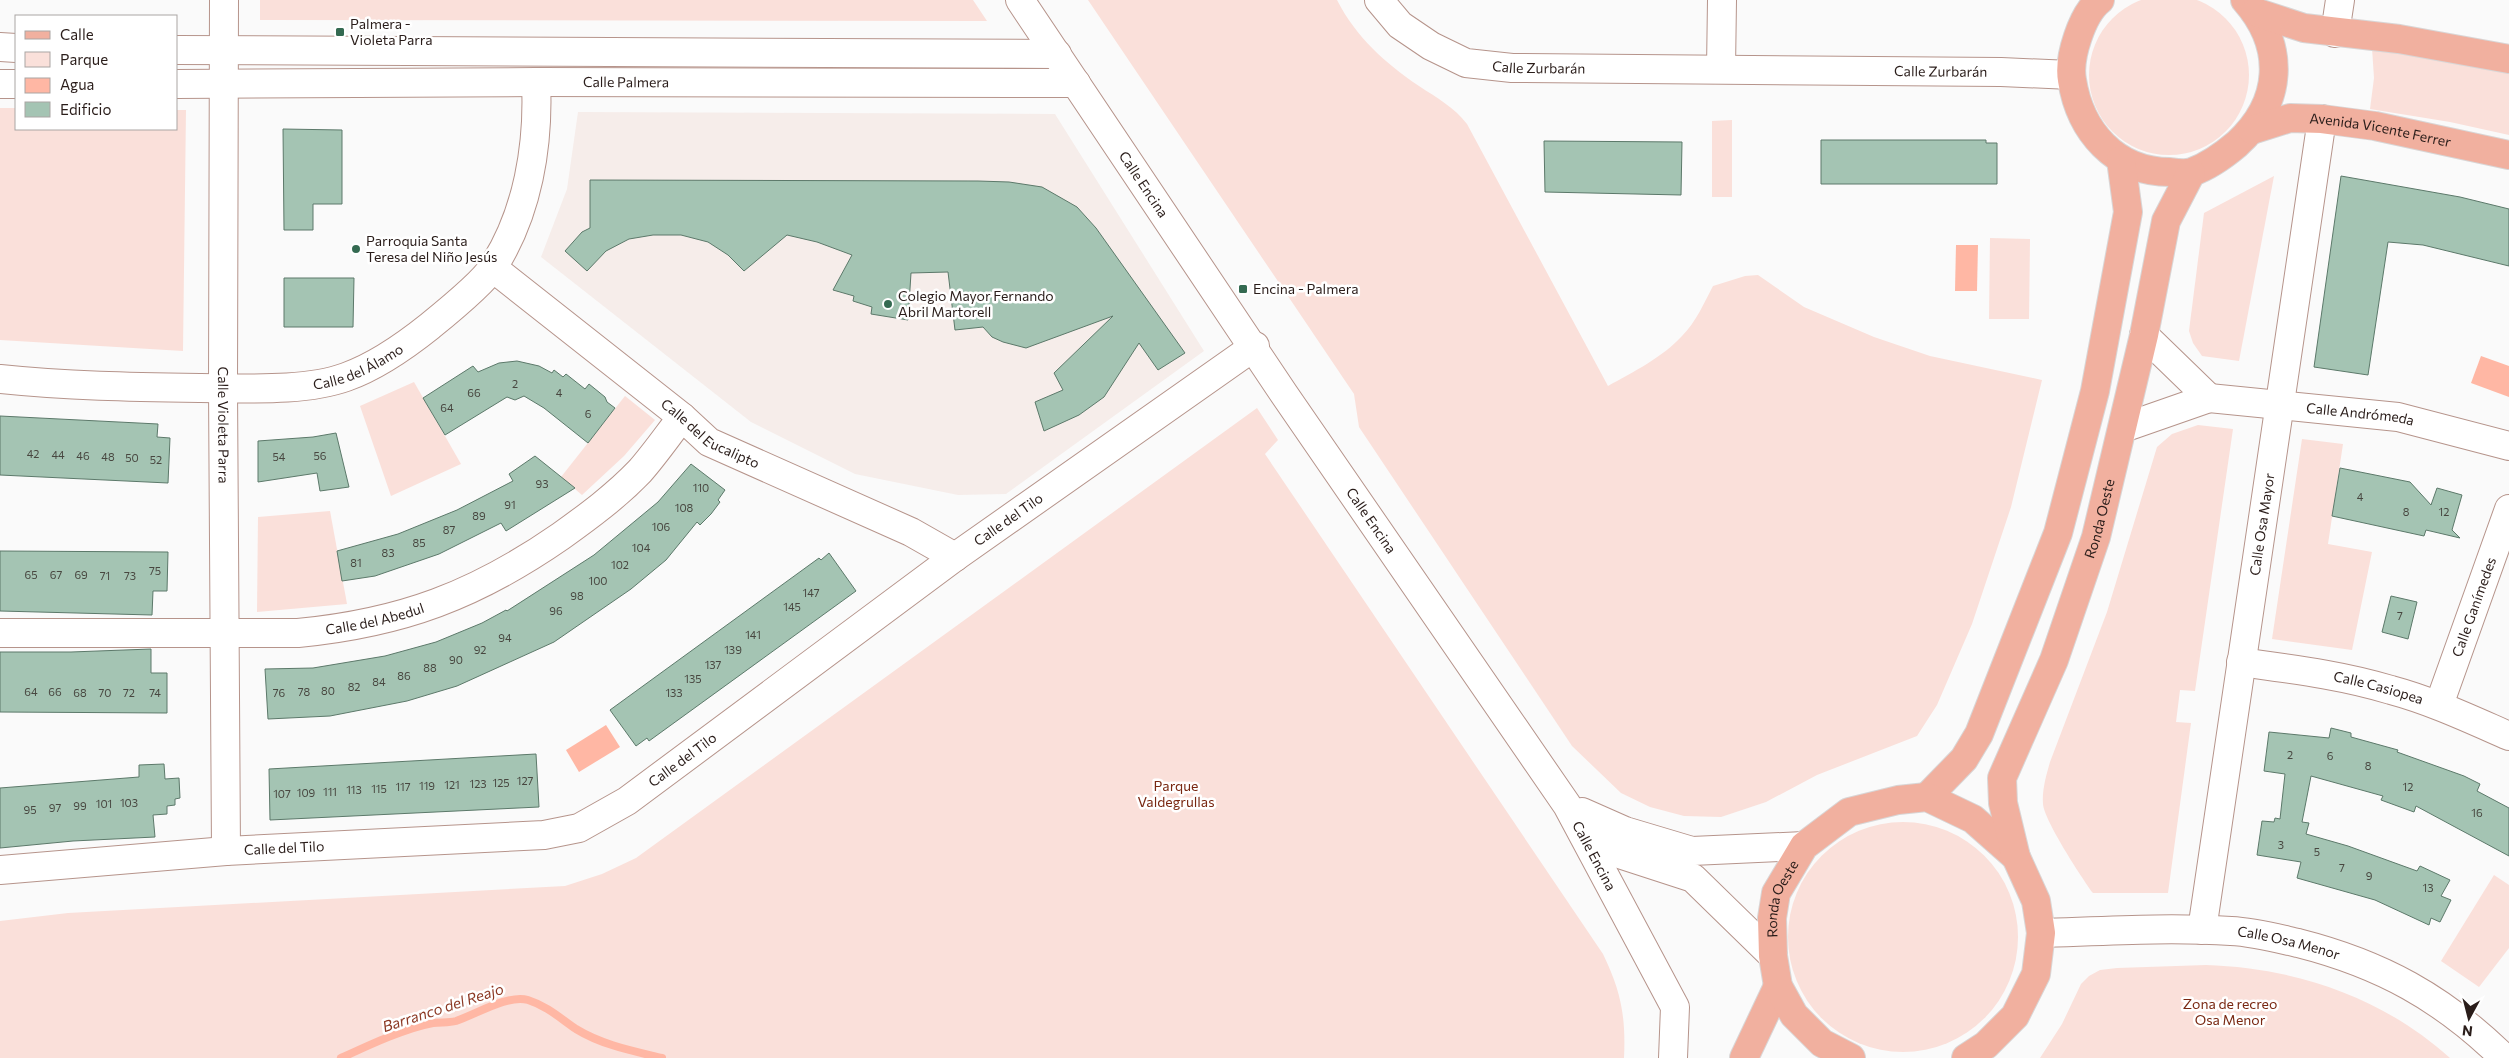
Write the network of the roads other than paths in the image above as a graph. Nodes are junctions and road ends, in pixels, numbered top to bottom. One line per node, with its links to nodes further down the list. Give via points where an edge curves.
1 (224, 0): 12 (street, Calle Violeta Parra)
2 (1020, 0): 13 (street, Calle Encina)
3 (1379, 0): 15 (street, Calle Zurbarán, via 1400,25 1431,46 1466,62 1512,68)
4 (1722, 0): 15 (street)
5 (2100, 0): 16 (main road, via 2077,36)
6 (2340, 0): 8 (street)
7 (2250, 6): 8 (main road, via 2288,25); 24 (main road, via 2270,41 2274,59 2274,77 2264,112)
8 (2335, 33): 14 (main road, via 2399,39)
9 (0, 47): 10 (street)
10 (15, 48)
11 (178, 50): 12 (street, Calle Palmera)
12 (224, 50): 13 (street, Calle Palmera); 22 (street, Calle Violeta Parra)
13 (1057, 54): 18 (street, Calle Encina)
14 (2509, 59)
15 (1721, 70): 16 (street, Calle Zurbarán)
16 (2071, 75): 26 (main road, via 2075,100 2085,124 2101,144)
17 (536, 82): 18 (street, Calle Palmera); 22 (street, Calle Palmera); 28 (street, Calle del Álamo, via 536,126 523,204)
18 (1076, 83): 30 (street, Calle Encina)
19 (0, 84): 20 (street)
20 (15, 84)
21 (178, 84): 22 (street, Calle Palmera)
22 (224, 85): 32 (street, Calle Violeta Parra)
23 (2322, 119): 24 (main road, Avenida Vicente Ferrer, via 2290,118); 25 (main road, Avenida Vicente Ferrer, via 2375,126); 34 (street, Calle Osa Mayor)
24 (2252, 130): 27 (main road, via 2224,155)
25 (2509, 155)
26 (2121, 160): 27 (main road, via 2155,172); 45 (main road, via 2128,212 2123,250 2095,390 2058,533 1979,734 1964,758)
27 (2191, 173): 29 (main road, Ronda Oeste, via 2166,221)
28 (493, 268): 32 (street, Calle del Álamo, via 416,337 382,360 345,377 300,386); 35 (street, Calle del Eucalipto)
29 (2144, 335): 33 (street); 36 (main road, Ronda Oeste)
30 (1255, 346): 39 (street, Calle del Tilo); 46 (street, Calle Encina, via 1284,394)
31 (0, 379): 32 (street, Calle del Álamo, via 120,387)
32 (223, 388): 41 (street, Calle Violeta Parra)
33 (2209, 398): 34 (street, Calle Andrómeda); 36 (street, Calle Andrómeda)
34 (2281, 404): 37 (street, Calle Andrómeda, via 2398,417); 42 (street, Calle Osa Mayor)
35 (682, 417): 39 (street, Calle del Eucalipto, via 709,442 911,532); 41 (street, Calle del Abedul, via 640,470 606,503 524,562 476,588 420,610 334,630)
36 (2123, 428): 49 (main road, Ronda Oeste, via 2096,537 2054,660 2002,778)
37 (2509, 446)
38 (2509, 509): 43 (street, Calle Ganímedes)
39 (955, 557): 48 (street, Calle del Tilo, via 627,801 579,828 544,836)
40 (0, 633): 41 (street, Calle del Abedul)
41 (225, 635): 48 (street, Calle Violeta Parra)
42 (2241, 662): 43 (street, Calle Casiopea, via 2339,677); 51 (street, Calle Osa Mayor)
43 (2439, 705): 44 (street, Calle Casiopea)
44 (2509, 736)
45 (1927, 797): 47 (main road, Ronda Oeste, via 1898,800 1849,812); 49 (main road, Ronda Oeste, via 1973,819)
46 (1567, 805): 47 (street, via 1626,831 1692,851); 53 (street, via 1613,852 1693,878); 57 (street, Calle Encina, via 1675,1007)
47 (1804, 846): 53 (main road, Ronda Oeste, via 1776,893 1772,918)
48 (226, 851): 50 (street, Calle del Tilo)
49 (2016, 857): 52 (main road, Ronda Oeste, via 2036,901)
50 (0, 870)
51 (2202, 930): 52 (street, Calle Osa Menor); 62 (street, Calle Osa Menor, via 2267,936 2357,960 2434,999)
52 (2041, 933): 55 (main road, Ronda Oeste, via 2036,974)
53 (1773, 956): 54 (main road, Ronda Oeste)
54 (1778, 986): 56 (main road, Ronda Oeste); 58 (main road)
55 (2015, 1016): 60 (main road, Ronda Oeste, via 1986,1045); 61 (main road)
56 (1815, 1051): 59 (main road, Ronda Oeste)
57 (1673, 1058)
58 (1744, 1058)
59 (1850, 1058)
60 (1966, 1058)
61 (2003, 1058)
62 (2504, 1058)

